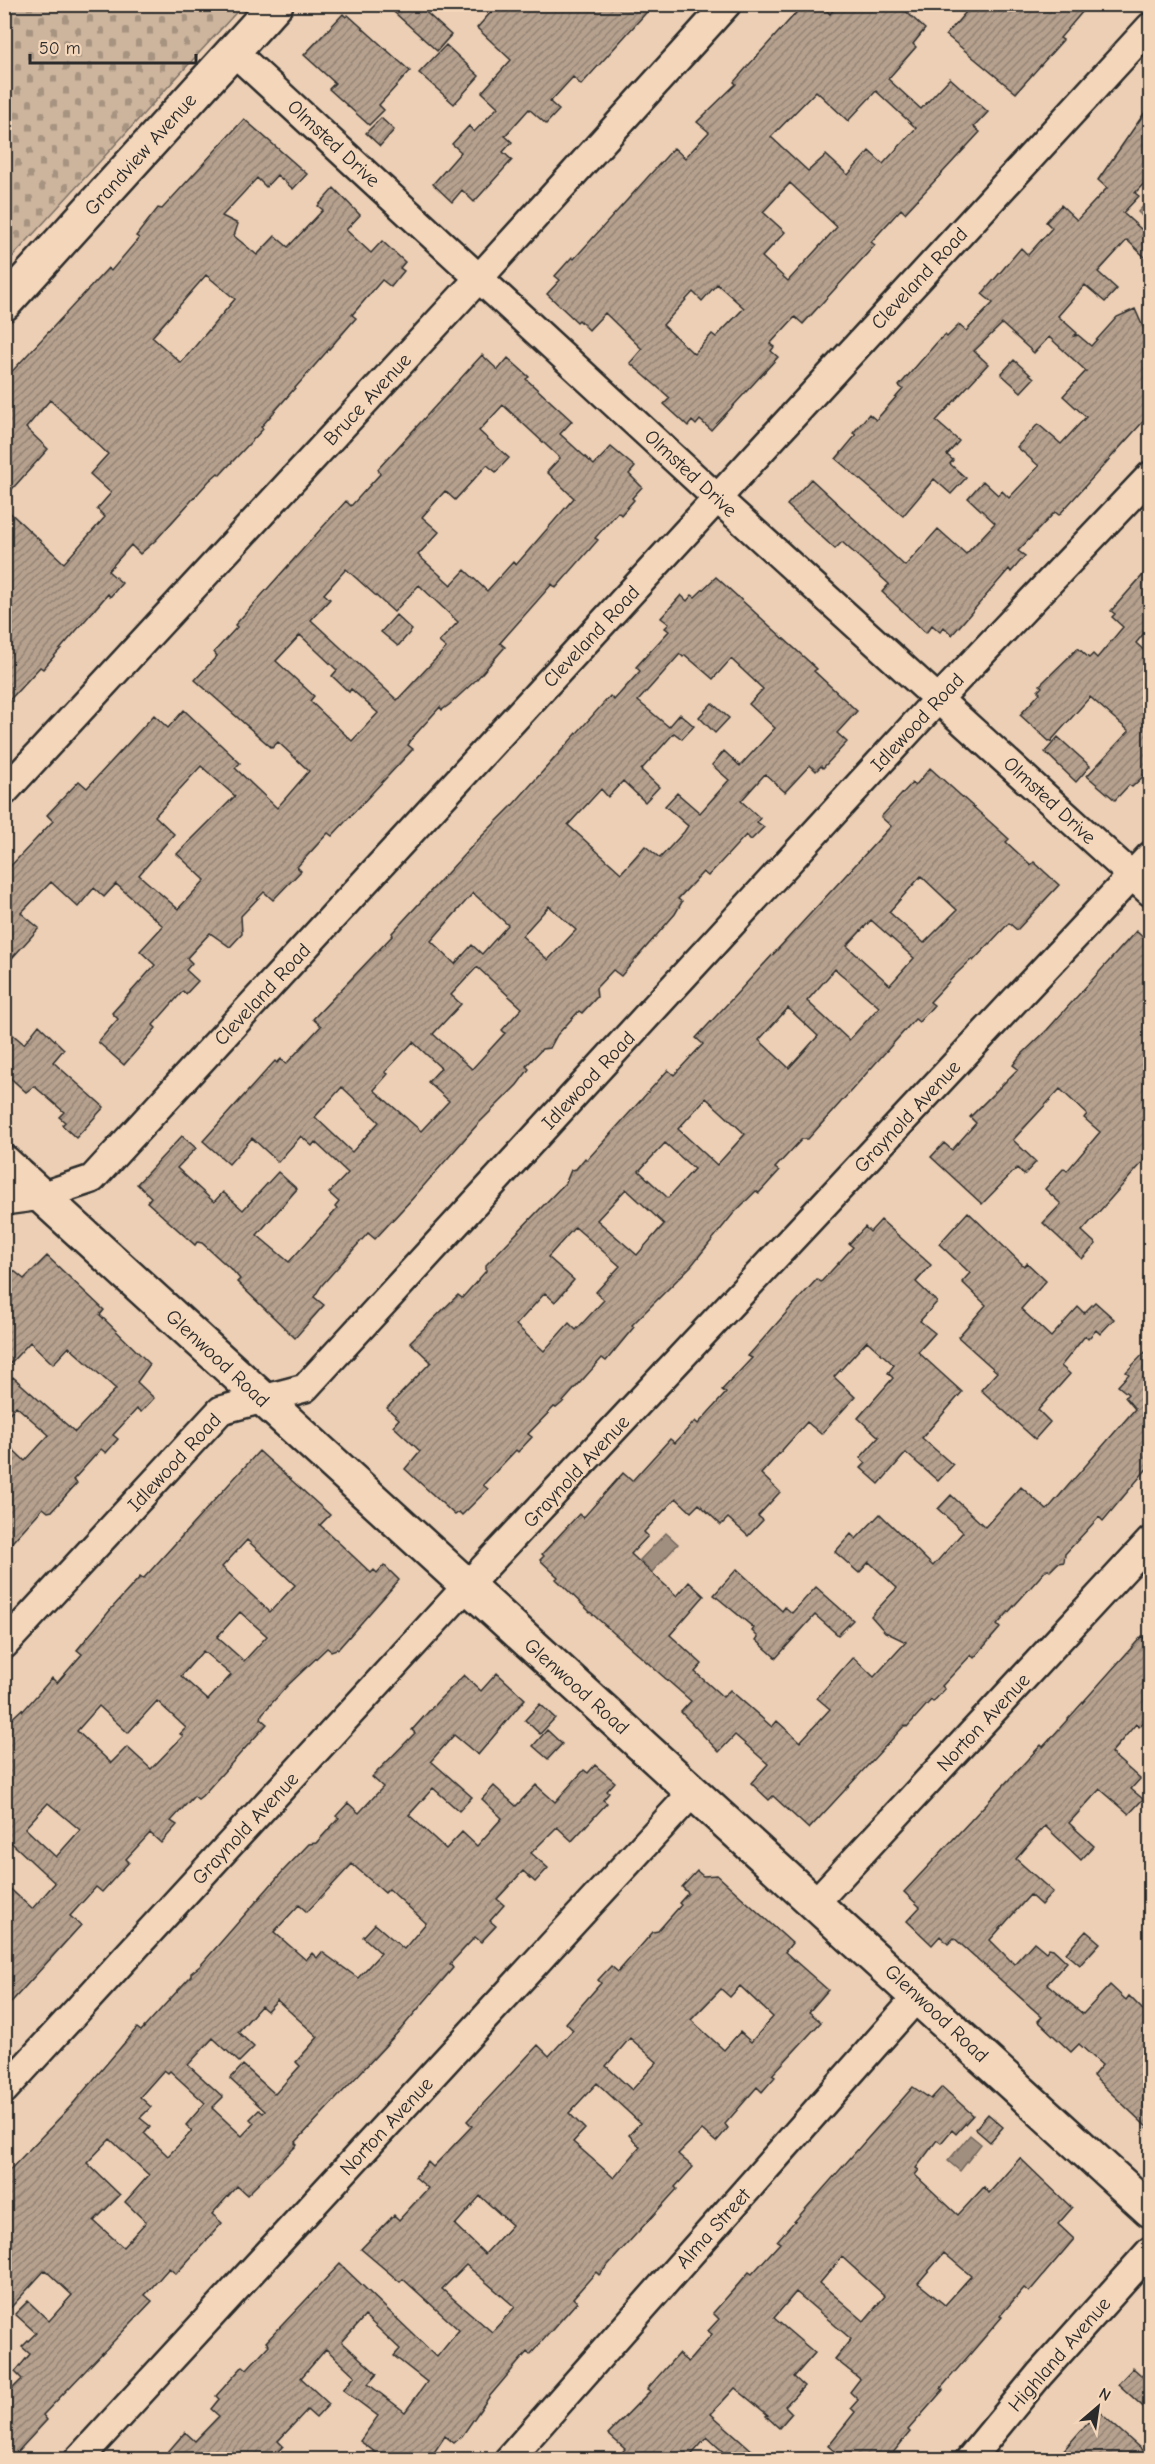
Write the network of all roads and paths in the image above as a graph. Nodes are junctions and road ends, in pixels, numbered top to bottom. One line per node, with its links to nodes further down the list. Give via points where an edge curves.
1 (276, 4): 4 (street, Grandview Avenue)
2 (727, 4): 5 (street, Bruce Avenue)
3 (1150, 27): 8 (street, Cleveland Road)
4 (233, 51): 5 (street, Olmsted Drive); 6 (street, Grandview Avenue)
5 (480, 277): 8 (street, Olmsted Drive); 10 (street, Bruce Avenue)
6 (4, 304)
7 (1150, 476): 9 (street, Idlewood Road)
8 (718, 499): 9 (street, Olmsted Drive); 14 (street, Cleveland Road, via 92,1179)
9 (939, 698): 12 (street, Olmsted Drive); 16 (street, Idlewood Road, via 305,1388)
10 (4, 792)
11 (1150, 856): 12 (street, Graynold Avenue)
12 (1142, 884): 18 (street, Graynold Avenue)
13 (4, 1162): 14 (street, Glenwood Road)
14 (41, 1196): 15 (street, Cleveland Road); 16 (street, Glenwood Road)
15 (4, 1201)
16 (263, 1400): 18 (street, Glenwood Road); 19 (street, Idlewood Road, via 221,1410)
17 (1150, 1541): 21 (street, Norton Avenue)
18 (467, 1586): 20 (street, Glenwood Road); 23 (street, Graynold Avenue)
19 (4, 1645)
20 (693, 1792): 21 (street, Glenwood Road); 27 (street, Norton Avenue)
21 (815, 1903): 22 (street, Glenwood Road)
22 (918, 1996): 24 (street, Glenwood Road); 26 (street, Alma Street)
23 (4, 2090)
24 (1150, 2210)
25 (1150, 2251): 28 (street, Highland Avenue)
26 (511, 2459)
27 (78, 2460)
28 (969, 2460)

